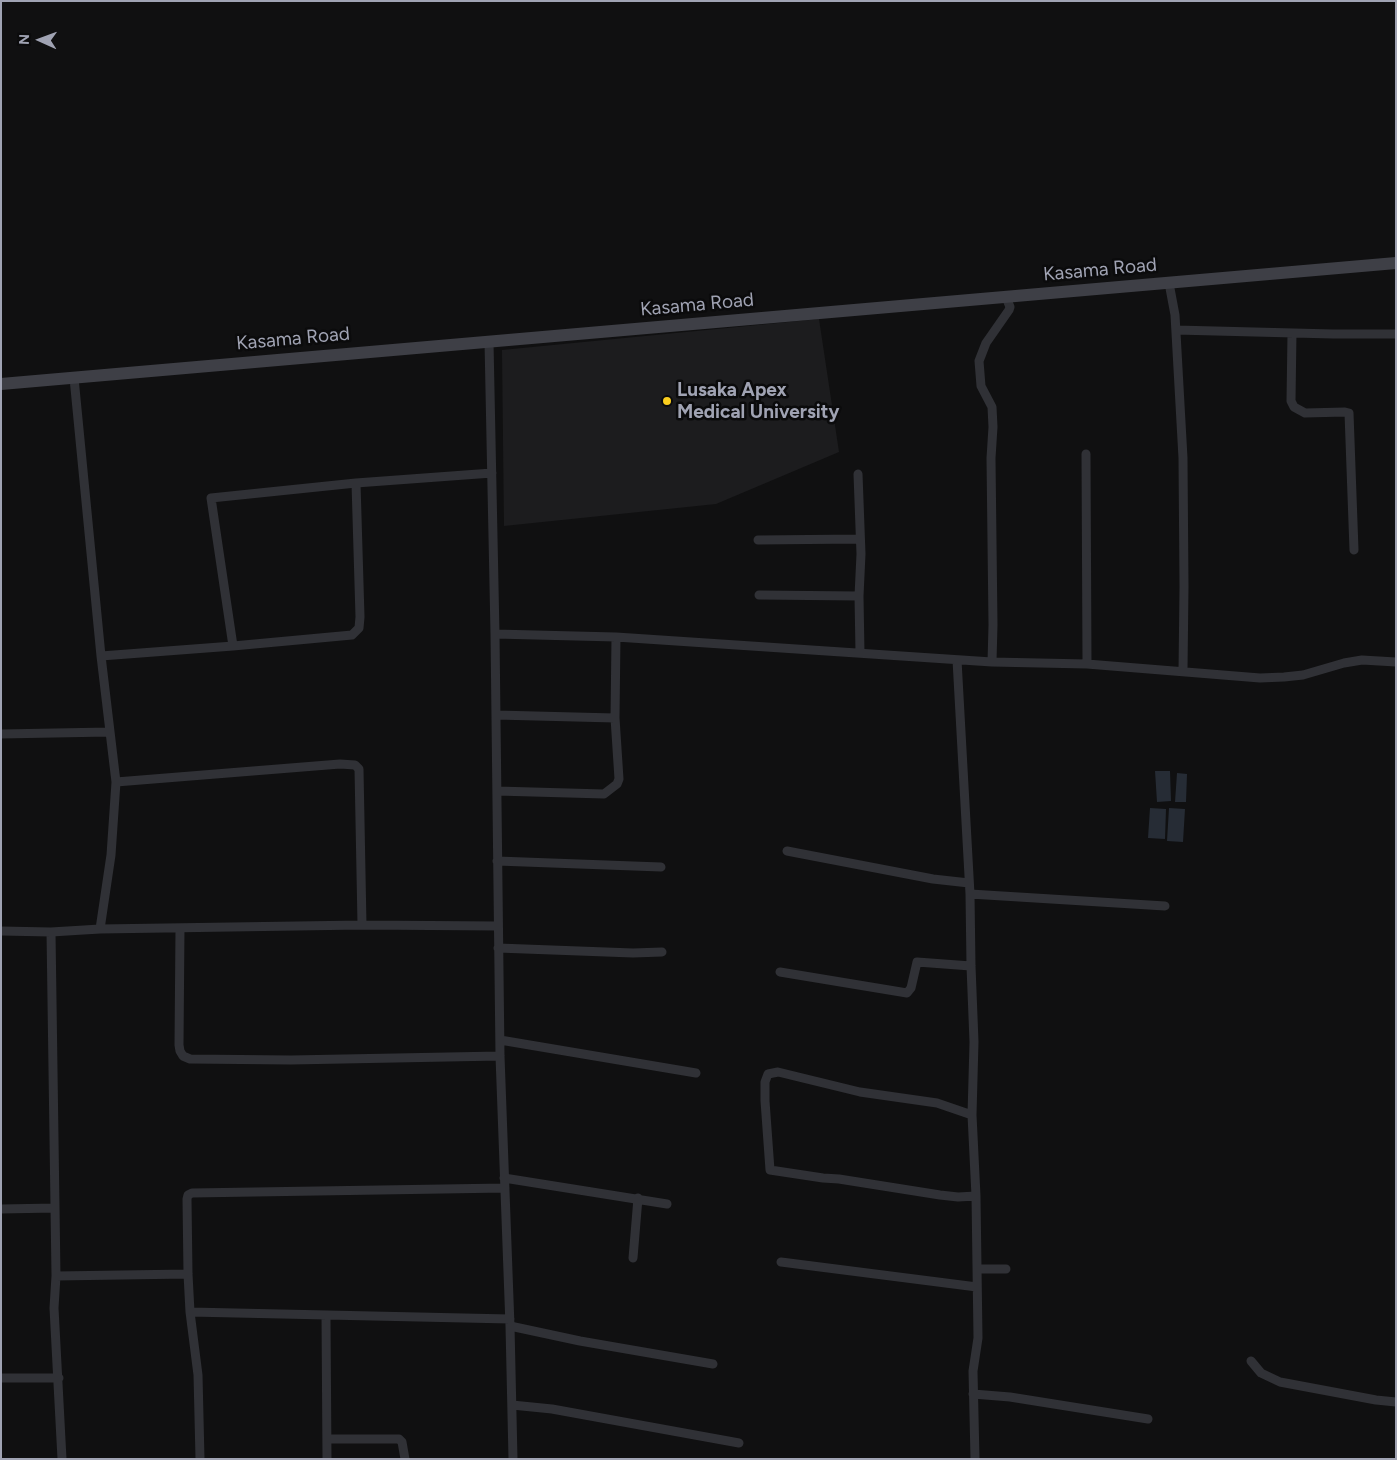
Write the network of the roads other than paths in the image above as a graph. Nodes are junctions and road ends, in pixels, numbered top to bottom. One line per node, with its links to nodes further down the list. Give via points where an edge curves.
1 (1396, 263): 2 (street, Kasama Road)
2 (1169, 283): 3 (street, Kasama Road); 4 (street)
3 (1006, 296): 7 (street, Kasama Road); 25 (street, via 1009,310 986,343 979,361 981,386 992,407 993,427)
4 (1176, 330): 5 (street); 28 (street, via 1183,458)
5 (1292, 333): 6 (street); 16 (street, via 1290,400 1294,407 1304,413 1349,413)
6 (1396, 334)
7 (488, 342): 8 (street, Kasama Road); 11 (street)
8 (74, 378): 9 (street, Kasama Road); 23 (street)
9 (1, 384)
10 (1086, 454): 27 (street)
11 (492, 473): 13 (street); 19 (street)
12 (858, 474): 14 (street)
13 (356, 483): 21 (street, via 359,628 352,635); 21 (street, via 211,498)
14 (860, 539): 15 (street); 18 (street)
15 (758, 540)
16 (1354, 550)
17 (759, 595): 18 (street)
18 (859, 596): 22 (street)
19 (495, 634): 20 (street); 29 (street)
20 (616, 637): 22 (street); 30 (street)
21 (234, 646): 23 (street)
22 (860, 653): 24 (street)
23 (101, 656): 31 (street)
24 (957, 660): 25 (street); 38 (street)
25 (992, 662): 27 (street)
26 (1396, 662): 28 (street, via 1362,660 1284,677)
27 (1087, 664): 28 (street)
28 (1183, 672)
29 (496, 715): 30 (street); 34 (street)
30 (615, 718): 34 (street, via 619,779 604,794)
31 (109, 732): 32 (street); 33 (street)
32 (1, 734)
33 (116, 782): 41 (street, via 355,765 359,769); 44 (street, via 111,855)
34 (496, 791): 36 (street)
35 (787, 851): 38 (street, via 925,878)
36 (497, 862): 37 (street); 42 (street)
37 (661, 867)
38 (969, 883): 39 (street)
39 (970, 894): 40 (street); 49 (street)
40 (1165, 906)
41 (362, 925): 42 (street); 43 (street)
42 (498, 926): 47 (street)
43 (180, 928): 44 (street); 52 (street, via 179,1045 180,1051 190,1059)
44 (100, 929): 46 (street)
45 (1, 930): 46 (street)
46 (51, 932): 60 (street)
47 (498, 948): 48 (street); 51 (street)
48 (662, 952)
49 (971, 966): 50 (street, via 917,962 907,994); 54 (street)
50 (780, 972)
51 (500, 1040): 52 (street); 53 (street)
52 (500, 1056): 55 (street)
53 (696, 1073)
54 (972, 1115): 57 (street); 57 (street, via 937,1103 860,1092 778,1072 768,1074 765,1082 770,1170 940,1195)
55 (504, 1178): 56 (street); 58 (street)
56 (505, 1188): 66 (street, via 192,1193 187,1200); 71 (street)
57 (976, 1196): 64 (street)
58 (638, 1198): 59 (street); 62 (street)
59 (667, 1204)
60 (55, 1208): 61 (street); 67 (street)
61 (1, 1209)
62 (633, 1258)
63 (781, 1262): 68 (street)
64 (977, 1269): 65 (street); 68 (street)
65 (1006, 1269)
66 (188, 1274): 67 (street); 69 (street)
67 (56, 1276): 75 (street, via 54,1308)
68 (977, 1287): 76 (street)
69 (190, 1312): 70 (street); 83 (street, via 198,1375)
70 (326, 1316): 71 (street); 80 (street)
71 (510, 1322): 73 (street, via 580,1341); 78 (street)
72 (1251, 1361): 77 (street, via 1261,1373 1280,1382)
73 (713, 1364)
74 (1, 1378): 75 (street)
75 (59, 1378): 82 (street)
76 (974, 1394): 79 (street); 87 (street)
77 (1396, 1402)
78 (512, 1405): 81 (street, via 552,1409); 86 (street)
79 (1148, 1419)
80 (327, 1439): 84 (street); 85 (street, via 399,1439)
81 (739, 1443)
82 (62, 1459)
83 (200, 1459)
84 (327, 1459)
85 (405, 1459)
86 (513, 1459)
87 (975, 1459)

